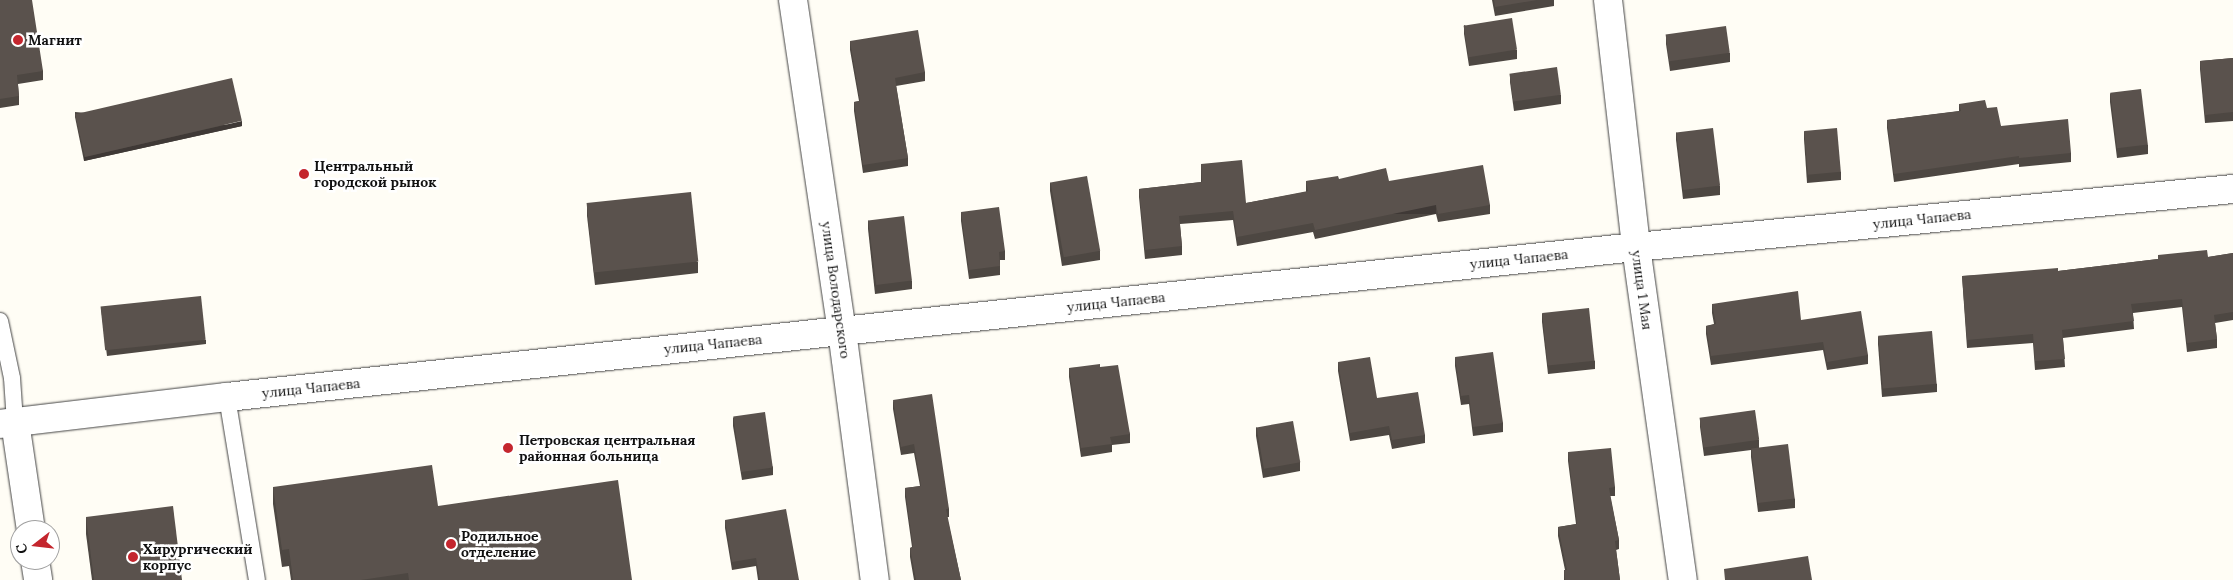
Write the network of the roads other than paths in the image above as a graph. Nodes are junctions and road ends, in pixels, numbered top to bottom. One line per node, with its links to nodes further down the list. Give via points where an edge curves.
1 (793, 0): 6 (street, улица Володарского)
2 (1608, 0): 4 (street, улица 1 Мая)
3 (2233, 189): 4 (street, улица Чапаева)
4 (1636, 247): 6 (street, улица Чапаева); 12 (street, улица 1 Мая)
5 (0, 322): 8 (lane, via 12,378)
6 (842, 331): 7 (street, улица Чапаева); 11 (street, улица Володарского)
7 (227, 397): 8 (street, улица Чапаева); 10 (lane)
8 (8, 423): 9 (street)
9 (29, 520)
10 (258, 580)
11 (875, 580)
12 (1683, 580)

